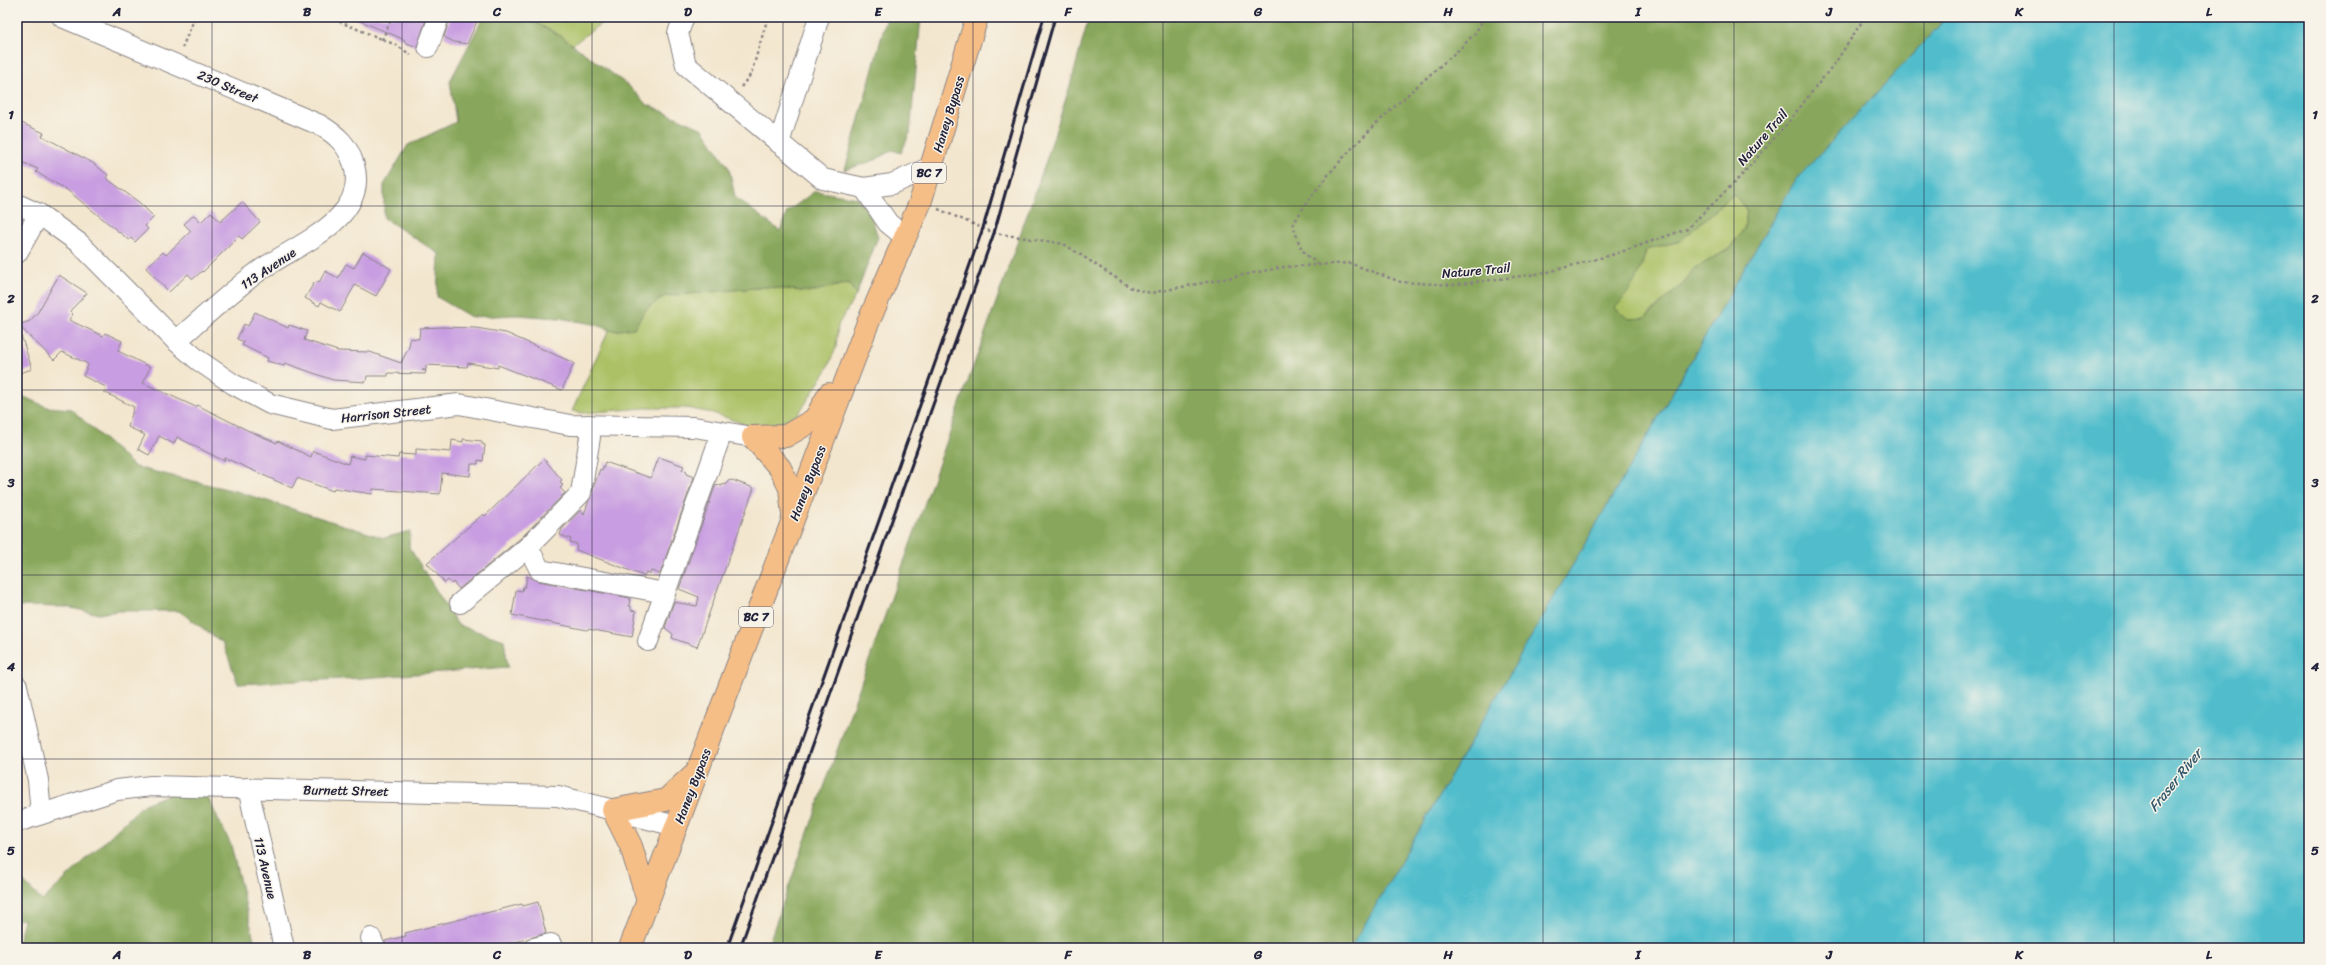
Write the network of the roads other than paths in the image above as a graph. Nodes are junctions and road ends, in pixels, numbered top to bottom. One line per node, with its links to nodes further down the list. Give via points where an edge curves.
1 (62, 17): 10 (street, 230 Street, via 320,125 337,135 350,153 356,172)
2 (439, 17): 6 (street)
3 (684, 17): 7 (street, via 678,33 686,65)
4 (819, 17): 7 (street)
5 (977, 17): 8 (highway, Haney Bypass / BC 7)
6 (428, 46)
7 (780, 143): 9 (street, via 823,179)
8 (931, 167): 9 (street, via 892,184); 13 (highway, Haney Bypass / BC 7, via 920,203)
9 (864, 188): 13 (street, via 888,224)
10 (354, 191): 16 (street, 113 Avenue, via 347,206 332,224 256,273)
11 (17, 204): 12 (street, Harrison Street)
12 (39, 214): 14 (street); 16 (street, Harrison Street, via 79,243)
13 (905, 237): 15 (highway, Haney Bypass / BC 7)
14 (17, 253)
15 (867, 325): 19 (highway, via 815,419 786,436); 20 (highway, Haney Bypass / BC 7)
16 (176, 341): 17 (street, Harrison Street, via 233,384 270,404 332,419 459,404 570,425)
17 (589, 425): 18 (street, Harrison Street, via 694,427); 21 (street, via 590,437 581,493)
18 (722, 432): 19 (street, Harrison Street); 22 (street)
19 (753, 437): 20 (highway, via 780,468 790,488)
20 (793, 518): 26 (highway, Haney Bypass / BC 7)
21 (528, 547): 22 (street, via 540,570); 23 (street)
22 (665, 593): 24 (street)
23 (460, 603)
24 (648, 641)
25 (17, 686): 29 (street, via 38,780)
26 (697, 772): 28 (highway, via 666,800); 31 (highway, Haney Bypass / BC 7)
27 (248, 788): 28 (street, Burnett Street, via 558,796); 29 (street, Burnett Street, via 151,786 117,790); 33 (street, 113 Avenue)
28 (613, 810): 31 (street, Burnett Street); 32 (highway, via 631,846)
29 (41, 814): 30 (street, Burnett Street)
30 (17, 822)
31 (676, 826): 32 (highway, Haney Bypass / BC 7)
32 (648, 901): 34 (highway, Haney Bypass / BC 7)
33 (284, 948)
34 (630, 948)

